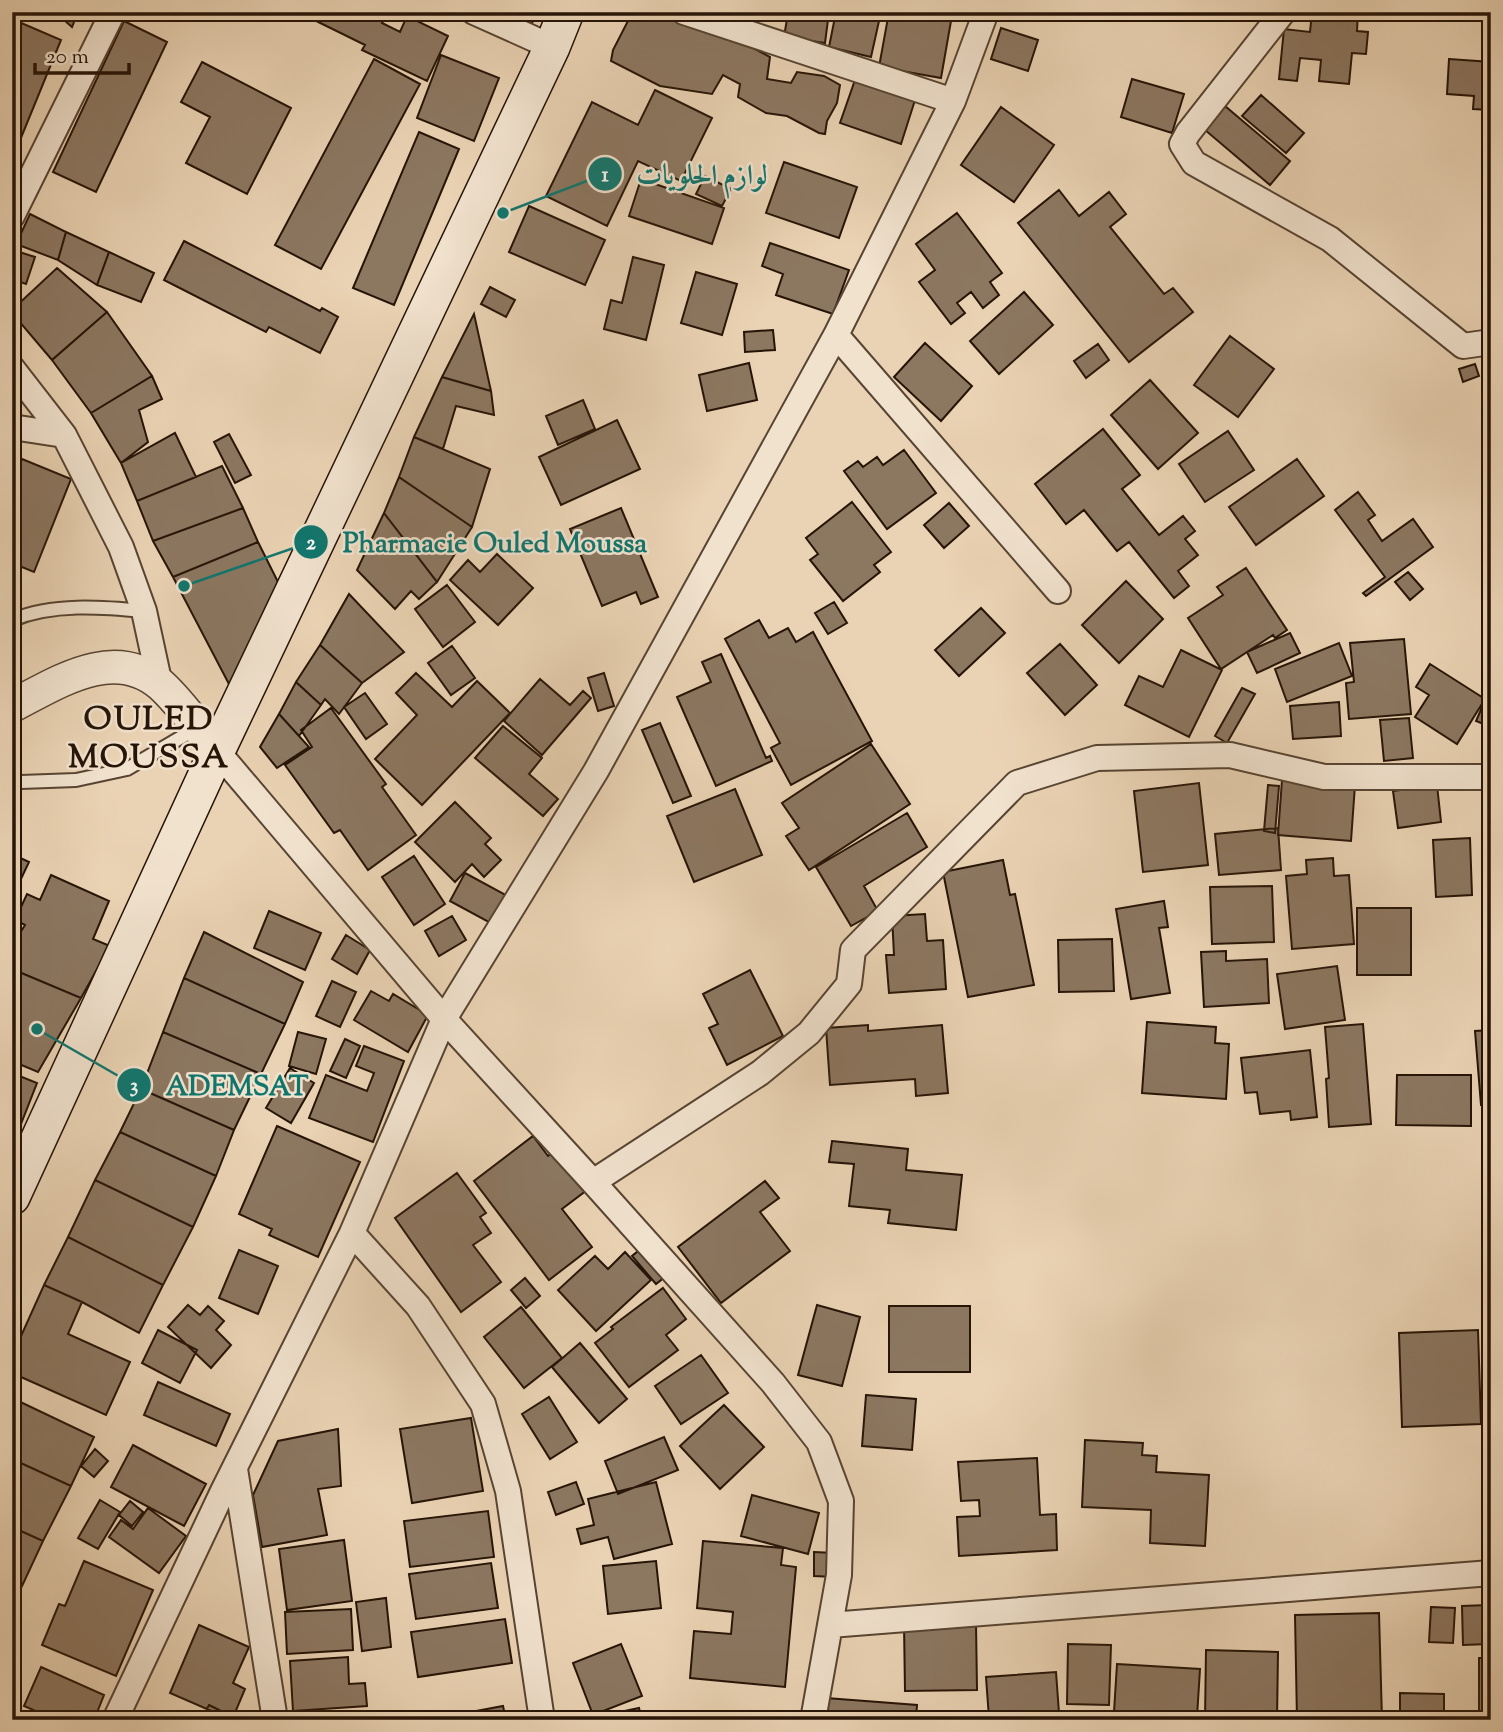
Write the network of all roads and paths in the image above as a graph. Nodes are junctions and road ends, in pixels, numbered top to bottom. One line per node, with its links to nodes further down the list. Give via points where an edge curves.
1 (113, 12): 9 (street)
2 (474, 12): 7 (street)
3 (566, 12): 7 (main road)
4 (684, 12): 8 (street)
5 (986, 12): 8 (street)
6 (1283, 12): 11 (street, via 1188,133 1182,144 1186,152 1194,163 1330,239 1463,346)
7 (552, 47): 20 (main road)
8 (953, 101): 10 (street)
9 (12, 216)
10 (835, 335): 15 (street); 23 (street, via 596,771)
11 (1491, 342)
12 (12, 368): 14 (street)
13 (12, 428): 14 (street)
14 (64, 435): 16 (street, via 121,547)
15 (1058, 592)
16 (144, 611): 17 (lane, via 87,606); 18 (street)
17 (12, 620)
18 (160, 685): 19 (street, via 129,670 95,668); 20 (street)
19 (12, 706)
20 (207, 739): 22 (lane, via 127,769 76,780); 23 (street); 25 (main road)
21 (1491, 777): 24 (street, via 1324,778 1230,755 1097,758 1017,783 853,950 849,984 809,1033 760,1073)
22 (12, 779)
23 (444, 1019): 24 (street); 26 (street)
24 (593, 1182): 29 (street, via 819,1442 841,1501 839,1576)
25 (12, 1197)
26 (352, 1233): 27 (street); 32 (street, via 418,1306 483,1405 508,1491)
27 (235, 1469): 30 (street); 31 (street)
28 (1491, 1573): 29 (street)
29 (830, 1625): 33 (street)
30 (115, 1720)
31 (275, 1720)
32 (542, 1720)
33 (813, 1720)

